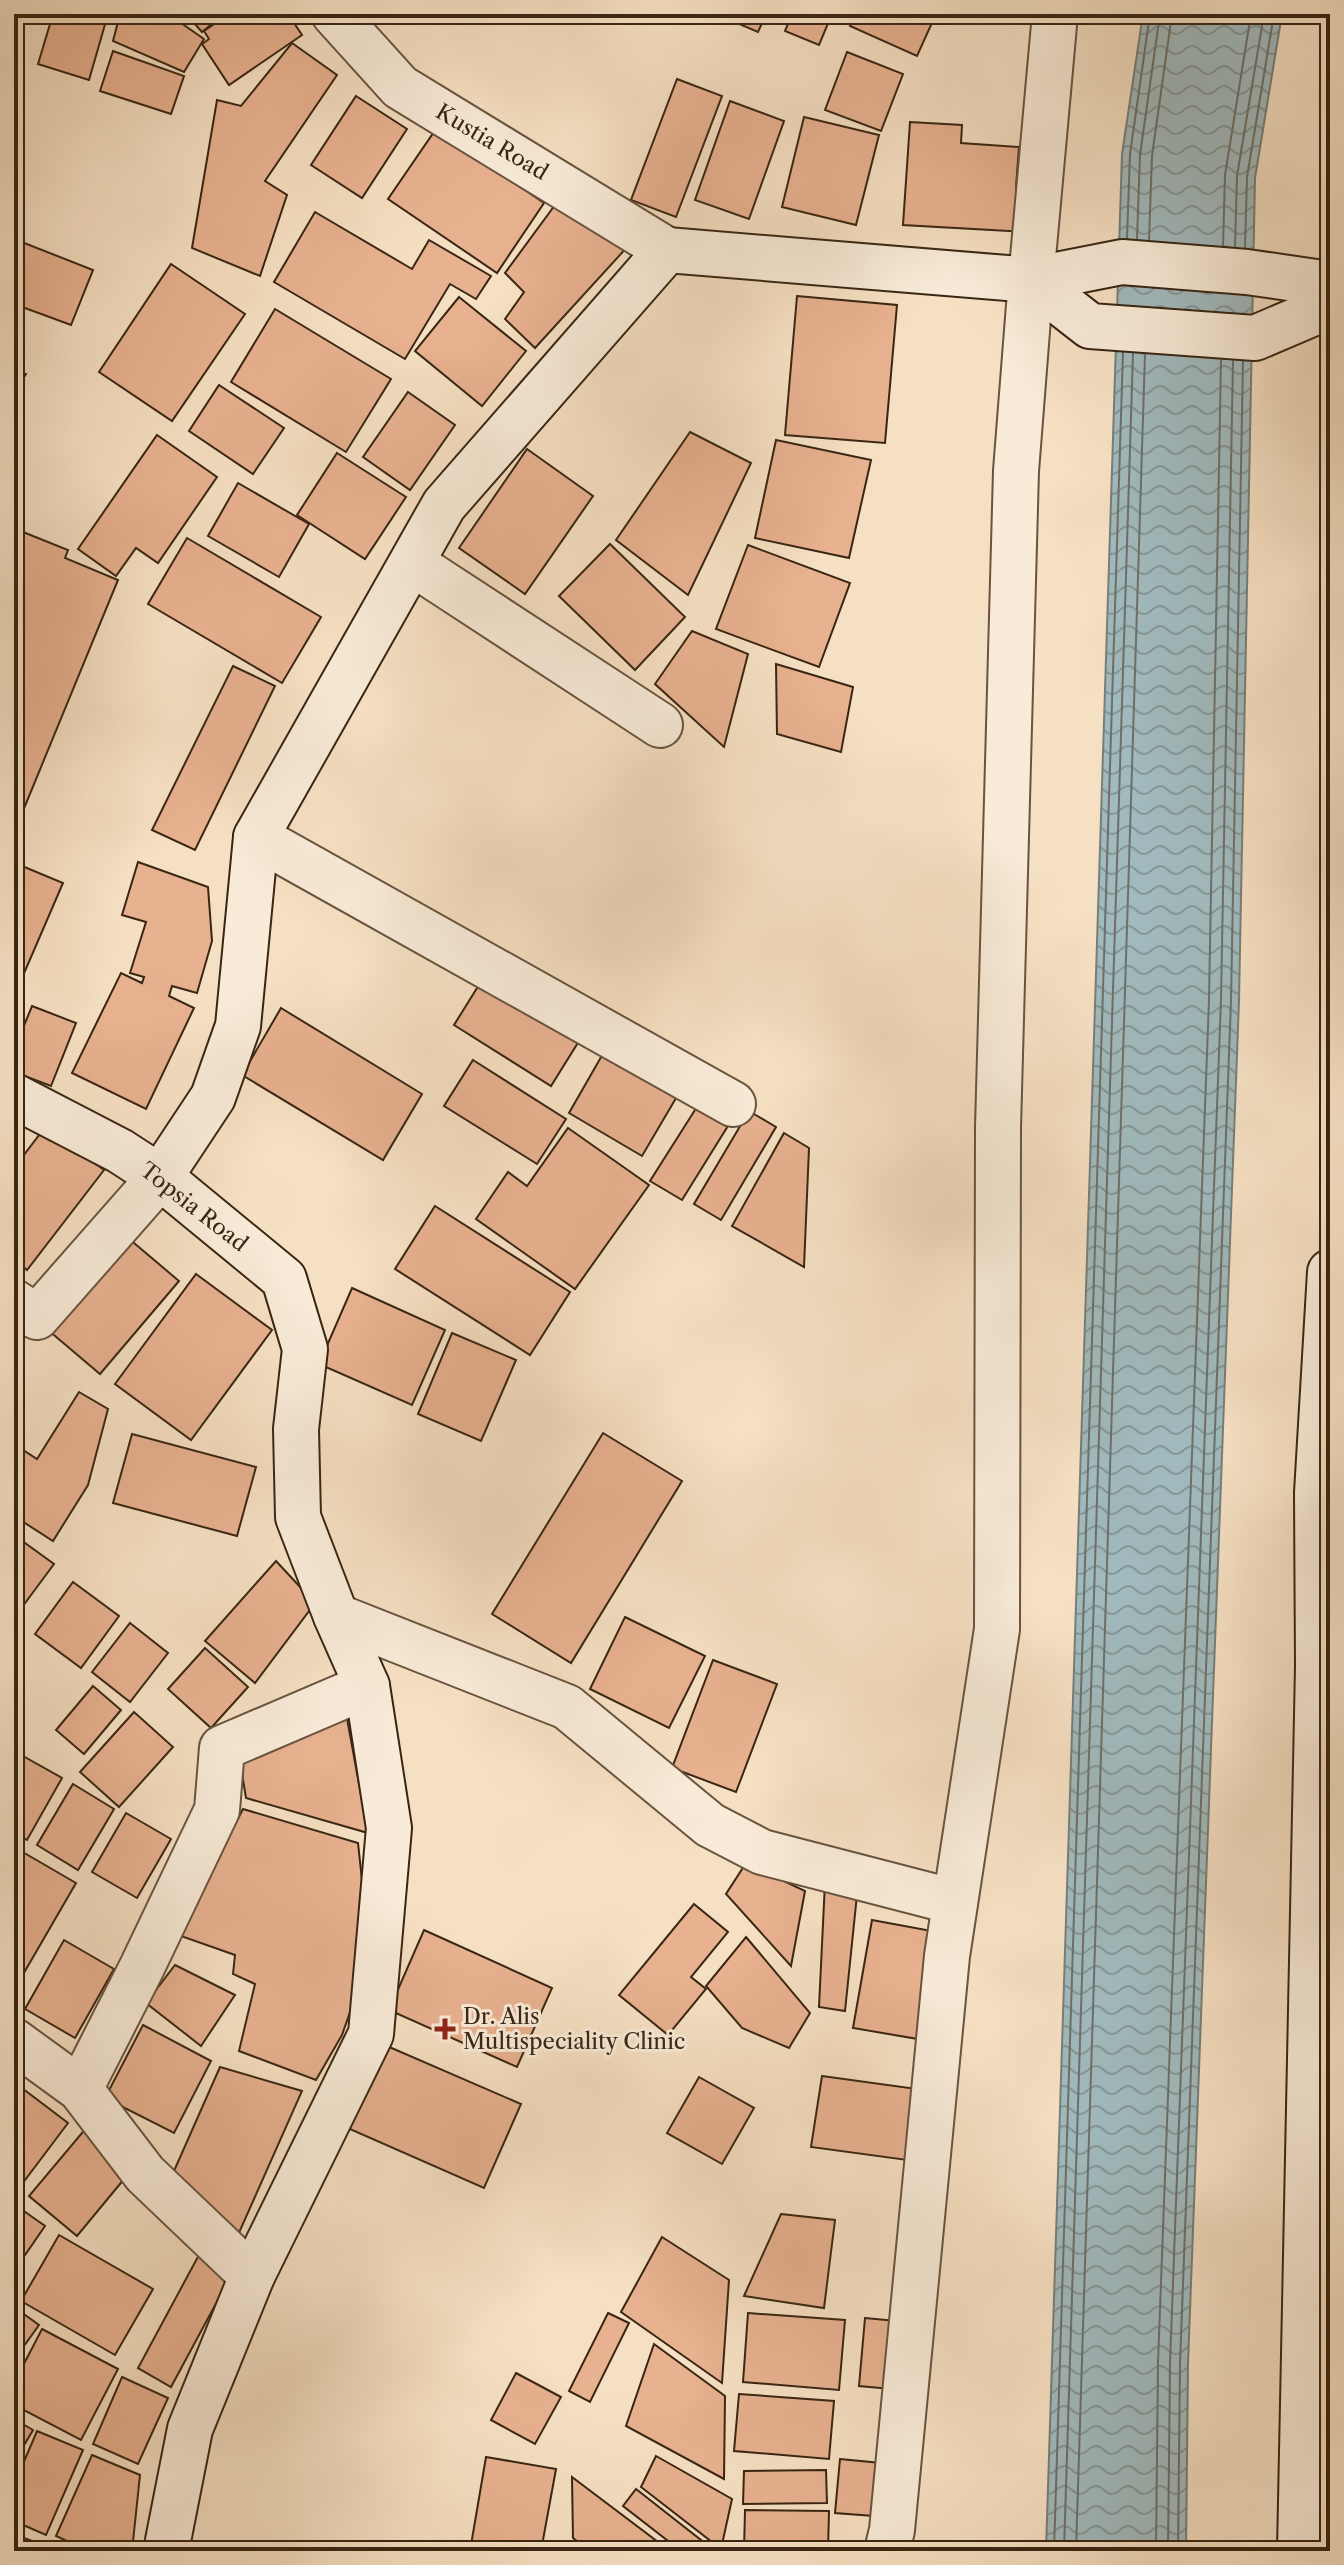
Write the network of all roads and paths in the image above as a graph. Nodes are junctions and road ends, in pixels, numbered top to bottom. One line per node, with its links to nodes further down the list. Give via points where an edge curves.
1 (334, 14): 3 (street, Kustia Road, via 400,87)
2 (1055, 14): 4 (street)
3 (667, 250): 4 (street); 7 (street, via 444,505)
4 (1031, 280): 5 (street, via 1122,262); 6 (street, via 1090,326 1255,338); 18 (street, via 1016,471 998,1128 997,1629)
5 (1330, 284)
6 (1330, 306)
7 (412, 563): 8 (street); 9 (street)
8 (660, 725)
9 (256, 837): 11 (street); 12 (street, via 238,1026 213,1097)
10 (14, 1096): 12 (street, Topsia Road)
11 (733, 1104)
12 (160, 1177): 14 (street, via 37,1317); 16 (street, Topsia Road, via 284,1279 305,1349 296,1429 298,1517)
13 (1330, 1272): 15 (street)
14 (14, 1302)
15 (1324, 1494): 24 (street)
16 (336, 1616): 17 (street); 18 (street, via 567,1707 710,1825 762,1852)
17 (367, 1686): 20 (street, via 222,1748 217,1810); 21 (street, via 389,1828 371,2034)
18 (955, 1902): 23 (street)
19 (14, 2041): 20 (street)
20 (80, 2089): 21 (street, via 145,2174)
21 (252, 2276): 22 (street, via 190,2429)
22 (166, 2551)
23 (887, 2551)
24 (1300, 2551)

